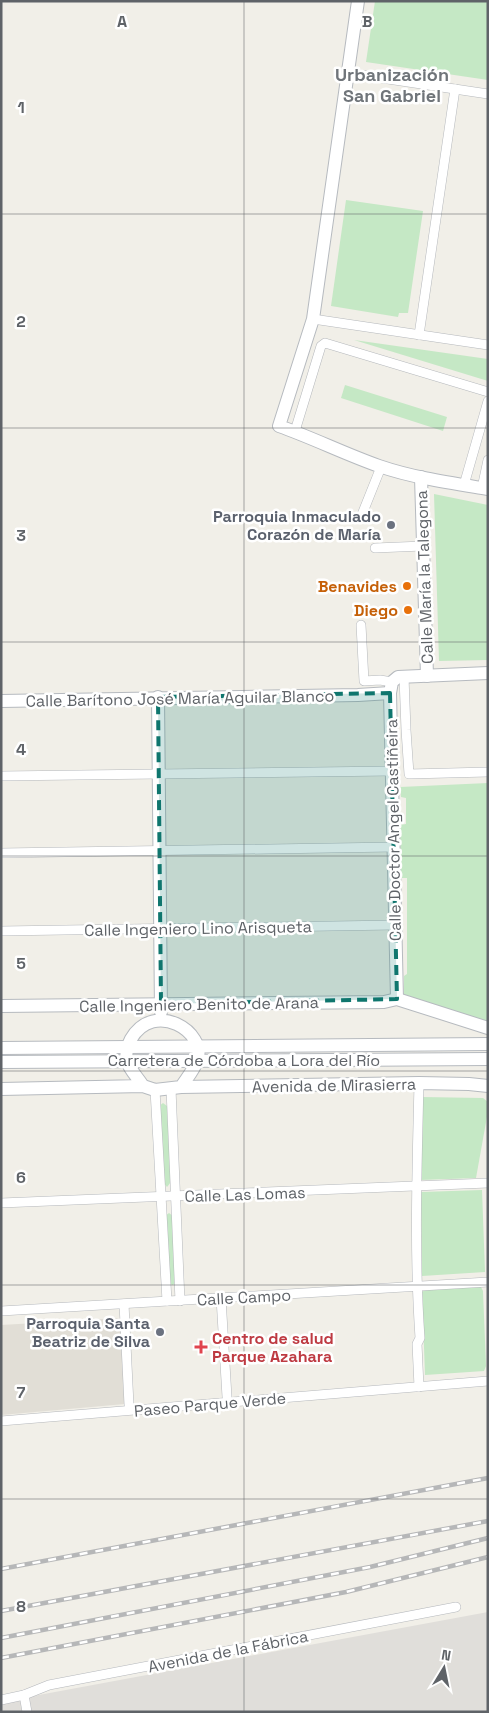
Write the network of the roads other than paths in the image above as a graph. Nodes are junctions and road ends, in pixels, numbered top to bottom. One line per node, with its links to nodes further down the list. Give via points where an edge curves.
1 (358, 1): 2 (street)
2 (348, 73): 3 (street); 5 (street)
3 (455, 89): 4 (street); 6 (street)
4 (488, 94)
5 (313, 319): 6 (street); 10 (street, via 279,426)
6 (419, 335): 7 (street)
7 (488, 345)
8 (487, 393): 10 (street, via 325,343 321,346)
9 (488, 403): 14 (street)
10 (294, 432): 12 (street)
11 (488, 460): 15 (street)
12 (381, 467): 13 (street); 16 (street)
13 (421, 478): 14 (street); 17 (street, Calle María la Talegona)
14 (464, 485): 15 (street)
15 (485, 489)
16 (361, 517)
17 (423, 546): 18 (street); 21 (street, Calle María la Talegona)
18 (375, 548)
19 (361, 625): 23 (street, via 364,681 380,680)
20 (488, 673): 21 (street)
21 (427, 676): 22 (street)
22 (404, 677): 23 (street, via 398,677); 27 (street, via 409,774)
23 (391, 688): 24 (street, Calle Barítono José María Aguilar Blanco, via 358,695); 26 (street, Calle Doctor Angel Castiñeira)
24 (158, 697): 25 (street, Calle Barítono José María Aguilar Blanco); 28 (street)
25 (1, 701)
26 (392, 771): 28 (street); 30 (street, Calle Doctor Angel Castiñeira)
27 (488, 772)
28 (159, 774): 29 (street); 31 (street)
29 (1, 776)
30 (394, 847): 31 (street); 33 (street, Calle Doctor Angel Castiñeira)
31 (160, 851): 32 (street); 34 (street)
32 (1, 853)
33 (395, 924): 34 (street, Calle Ingeniero Lino Arisqueta); 36 (street, Calle Doctor Angel Castiñeira)
34 (160, 928): 35 (street, Calle Ingeniero Lino Arisqueta); 37 (street)
35 (1, 931)
36 (396, 999): 37 (street, Calle Ingeniero Benito de Arana, via 384,1002); 40 (street)
37 (161, 1004): 38 (street, Calle Ingeniero Benito de Arana); 39 (street)
38 (1, 1006)
39 (161, 1019): 42 (street, via 174,1022 190,1033); 43 (street, via 148,1023 134,1034)
40 (488, 1028)
41 (488, 1044): 42 (street, Carretera de Córdoba a Lora del Río)
42 (198, 1046): 43 (street, Carretera de Córdoba a Lora del Río); 47 (street)
43 (127, 1047): 44 (street, Carretera de Córdoba a Lora del Río); 46 (street)
44 (1, 1048)
45 (488, 1059): 47 (street, Carretera de Córdoba a Lora del Río)
46 (127, 1060): 47 (street, Carretera de Córdoba a Lora del Río); 48 (street, Carretera de Córdoba a Lora del Río); 51 (street)
47 (198, 1060): 52 (street)
48 (1, 1062)
49 (419, 1084): 50 (street, Avenida de Mirasierra); 52 (street, Avenida de Mirasierra); 55 (street)
50 (488, 1086)
51 (149, 1088): 52 (street, Avenida de Mirasierra); 53 (street); 56 (street)
52 (176, 1088): 57 (street)
53 (1, 1089)
54 (488, 1183): 55 (street, Calle Las Lomas)
55 (416, 1186): 57 (street, Calle Las Lomas); 60 (street)
56 (160, 1197): 57 (street, Calle Las Lomas); 58 (street, Calle Las Lomas); 63 (street)
57 (176, 1197): 62 (street)
58 (1, 1203)
59 (488, 1282): 60 (street, Calle Campo)
60 (416, 1286): 61 (street, Calle Campo); 67 (street)
61 (221, 1298): 62 (street, Calle Campo); 68 (street)
62 (180, 1300): 63 (street, Calle Campo)
63 (167, 1301): 64 (street, Calle Campo)
64 (124, 1304): 65 (street, Calle Campo); 69 (street)
65 (1, 1311)
66 (488, 1381): 67 (street, Paseo Parque Verde)
67 (419, 1387): 70 (street, Paseo Parque Verde)
68 (228, 1397)
69 (129, 1405)
70 (1, 1421)
71 (456, 1607): 72 (street, Avenida de la Fábrica, via 49,1685)
72 (24, 1695): 73 (street, Avenida de la Fábrica); 74 (street)
73 (1, 1700)
74 (27, 1712)

